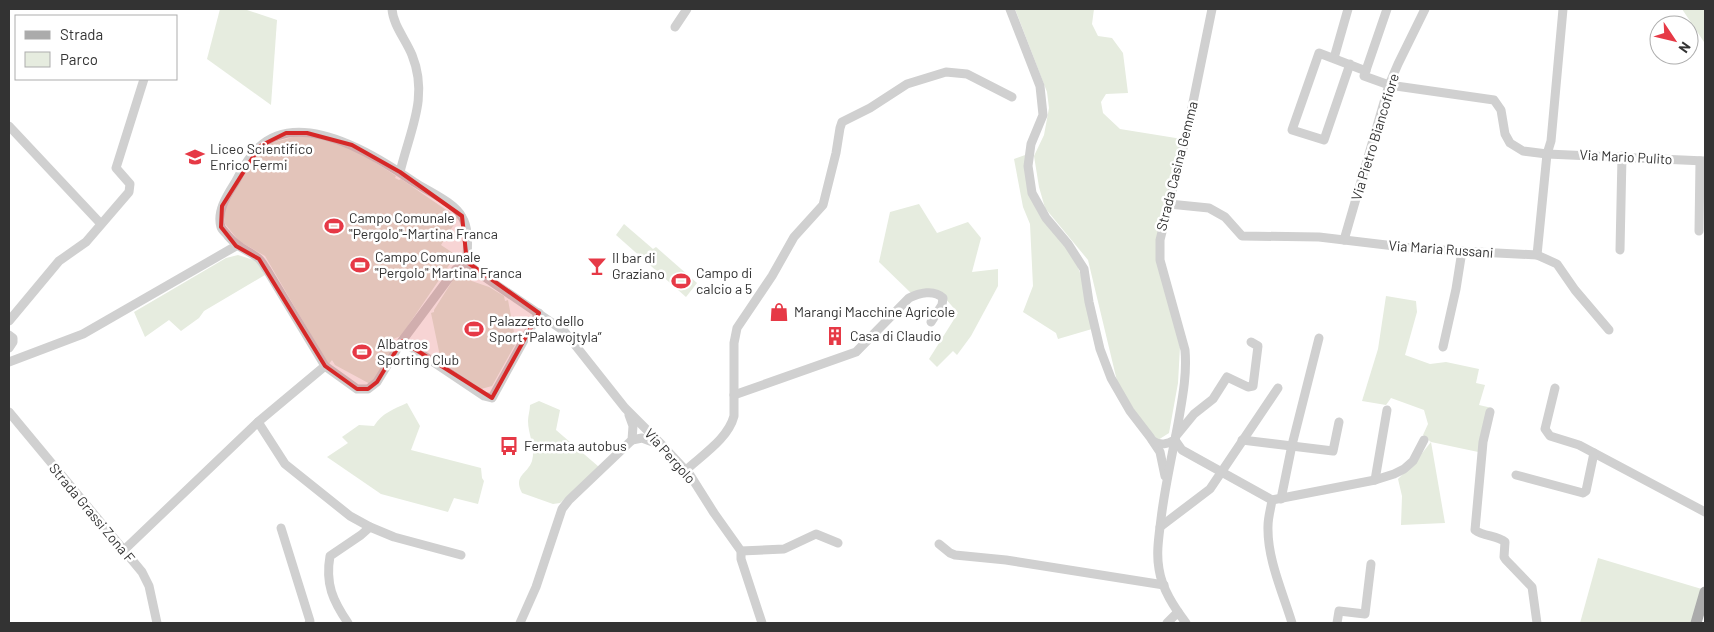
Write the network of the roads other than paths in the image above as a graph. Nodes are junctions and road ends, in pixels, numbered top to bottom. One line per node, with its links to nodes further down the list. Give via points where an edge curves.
1 (392, 9): 20 (street, via 419,80 418,107)
2 (687, 9): 9 (street)
3 (1010, 9): 55 (street, via 1040,86 1043,115 1031,144 1028,166 1032,193 1046,218 1084,269 1100,349 1111,378)
4 (1212, 9): 21 (street, Strada Casina Gemma)
5 (1348, 9): 10 (street)
6 (1387, 9): 12 (street)
7 (1425, 9): 14 (street, Via Pietro Biancofiore)
8 (1563, 9): 17 (street)
9 (675, 27)
10 (1334, 58): 11 (street); 11 (street, via 1319,53 1292,130 1324,140)
11 (1350, 64): 12 (street)
12 (1366, 71): 14 (street, Via Mario Pulito, via 1364,76)
13 (144, 80): 22 (street, via 116,168 130,184 129,192)
14 (1390, 85): 17 (street, Via Mario Pulito, via 1494,100 1502,110 1505,134 1510,143 1523,151); 24 (street, Via Pietro Biancofiore)
15 (1012, 97): 44 (street, via 967,74 946,72 907,84 842,122 823,205 794,237 737,328)
16 (9, 126): 22 (street)
17 (1547, 154): 18 (street, Via Mario Pulito); 28 (street)
18 (1622, 156): 19 (street, Via Mario Pulito); 26 (street)
19 (1702, 161): 23 (street)
20 (400, 172): 25 (street, via 335,138 307,133 286,134 272,139 260,146 247,161 222,206 221,227); 29 (street, via 453,206 462,216 466,225)
21 (1169, 204): 24 (street, Via Maria Russani, via 1210,208 1225,217 1242,236); 51 (street, Strada Casina Gemma, via 1161,231 1160,260 1187,362)
22 (101, 224): 31 (street, via 80,246 59,261)
23 (1699, 231)
24 (1344, 240): 27 (street, Via Maria Russani)
25 (236, 246): 40 (street, via 83,334); 41 (street, via 259,258)
26 (1620, 250)
27 (1462, 251): 28 (street, Via Maria Russani); 38 (street)
28 (1537, 255): 33 (street, via 1557,264)
29 (467, 262): 30 (street, Via Pergolo); 36 (street, via 456,269)
30 (539, 313): 36 (street, via 492,398 484,396); 45 (street, Via Pergolo, via 567,335)
31 (9, 321)
32 (931, 322): 44 (street, via 943,298 935,293 914,296 856,352)
33 (1608, 330)
34 (9, 334): 39 (street, via 13,342)
35 (1320, 338): 56 (street)
36 (402, 341): 41 (street, via 378,382 368,389 357,389)
37 (1251, 342): 51 (street, via 1258,346 1253,386 1248,387 1227,377 1213,399 1194,414)
38 (1443, 347)
39 (9, 348)
40 (9, 362)
41 (325, 366): 49 (street)
42 (1278, 388): 53 (street)
43 (1555, 388): 60 (street, via 1545,429 1550,436)
44 (734, 395): 61 (street, via 734,416 729,428)
45 (625, 408): 52 (street, via 633,426); 57 (street, Via Pergolo)
46 (1387, 410): 64 (street)
47 (9, 412): 73 (street, Strada Grassi Zona F)
48 (1490, 412): 89 (street, via 1483,442 1476,530 1505,542 1506,560 1533,590)
49 (258, 422): 68 (street, via 285,464 350,516); 73 (street)
50 (1338, 422): 56 (street, via 1333,451)
51 (1175, 438): 55 (street, via 1164,444); 58 (street); 59 (street)
52 (632, 440): 57 (street, via 642,438); 83 (street, via 562,509 536,587)
53 (1242, 440): 56 (street); 62 (street)
54 (1424, 440): 64 (street, via 1413,461 1394,474)
55 (1153, 441): 59 (street)
56 (1292, 445): 66 (street)
57 (663, 446): 61 (street, Via Pergolo)
58 (1178, 450): 59 (street, via 1166,455); 62 (street); 65 (street)
59 (1160, 452): 65 (street, via 1165,469)
60 (1594, 453): 63 (street, via 1583,493); 67 (street)
61 (685, 471): 74 (street, Via Pergolo)
62 (1221, 472): 66 (street); 69 (street, via 1210,490)
63 (1516, 475)
64 (1375, 480): 66 (street)
65 (1165, 487): 69 (street)
66 (1277, 499): 87 (street, via 1268,523 1268,537)
67 (1705, 512)
68 (370, 527): 75 (street); 82 (street, via 330,556 333,599)
69 (1160, 527): 77 (street, via 1158,556)
70 (281, 528): 81 (street, via 310,620)
71 (838, 543): 74 (street, via 816,534 784,550)
72 (939, 544): 77 (street, via 955,555)
73 (124, 550): 80 (street, Strada Grassi Zona F, via 149,586)
74 (742, 550): 84 (street, Via Pergolo, via 741,559)
75 (461, 555)
76 (1371, 564): 88 (street, via 1365,614 1339,611)
77 (1164, 585): 79 (street)
78 (1705, 592): 90 (main road)
79 (1178, 612): 85 (street); 86 (street)
80 (157, 623)
81 (308, 623)
82 (348, 623)
83 (520, 623)
84 (762, 623)
85 (1167, 623)
86 (1186, 623)
87 (1292, 623)
88 (1337, 623)
89 (1537, 623)
90 (1696, 623)

